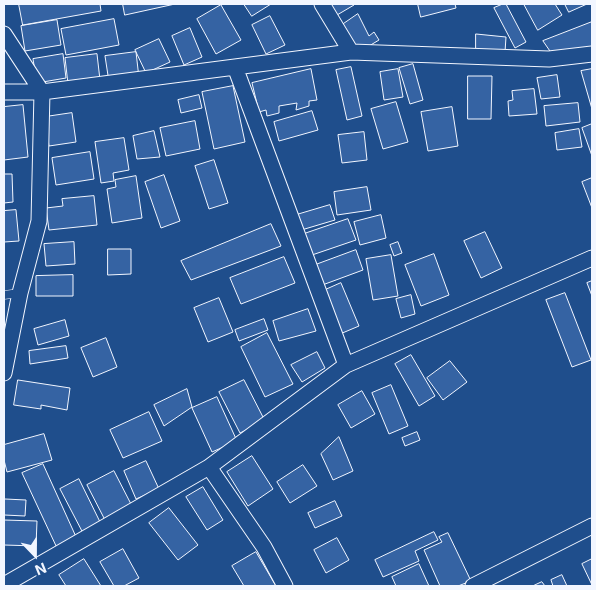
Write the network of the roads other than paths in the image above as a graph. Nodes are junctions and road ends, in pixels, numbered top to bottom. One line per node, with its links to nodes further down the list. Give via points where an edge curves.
1 (322, 4): 3 (street)
2 (4, 34): 7 (street)
3 (351, 52): 4 (street, via 549,59); 5 (street)
4 (592, 54)
5 (235, 66): 7 (street); 11 (street)
6 (4, 92): 7 (street)
7 (42, 92): 9 (street, via 39,222)
8 (592, 258): 11 (street)
9 (20, 293): 10 (lane); 12 (street)
10 (4, 295)
11 (346, 365): 13 (street)
12 (4, 373)
13 (209, 467): 16 (street); 17 (street, via 264,546)
14 (592, 526): 15 (street)
15 (480, 585)
16 (4, 586)
17 (286, 586)

